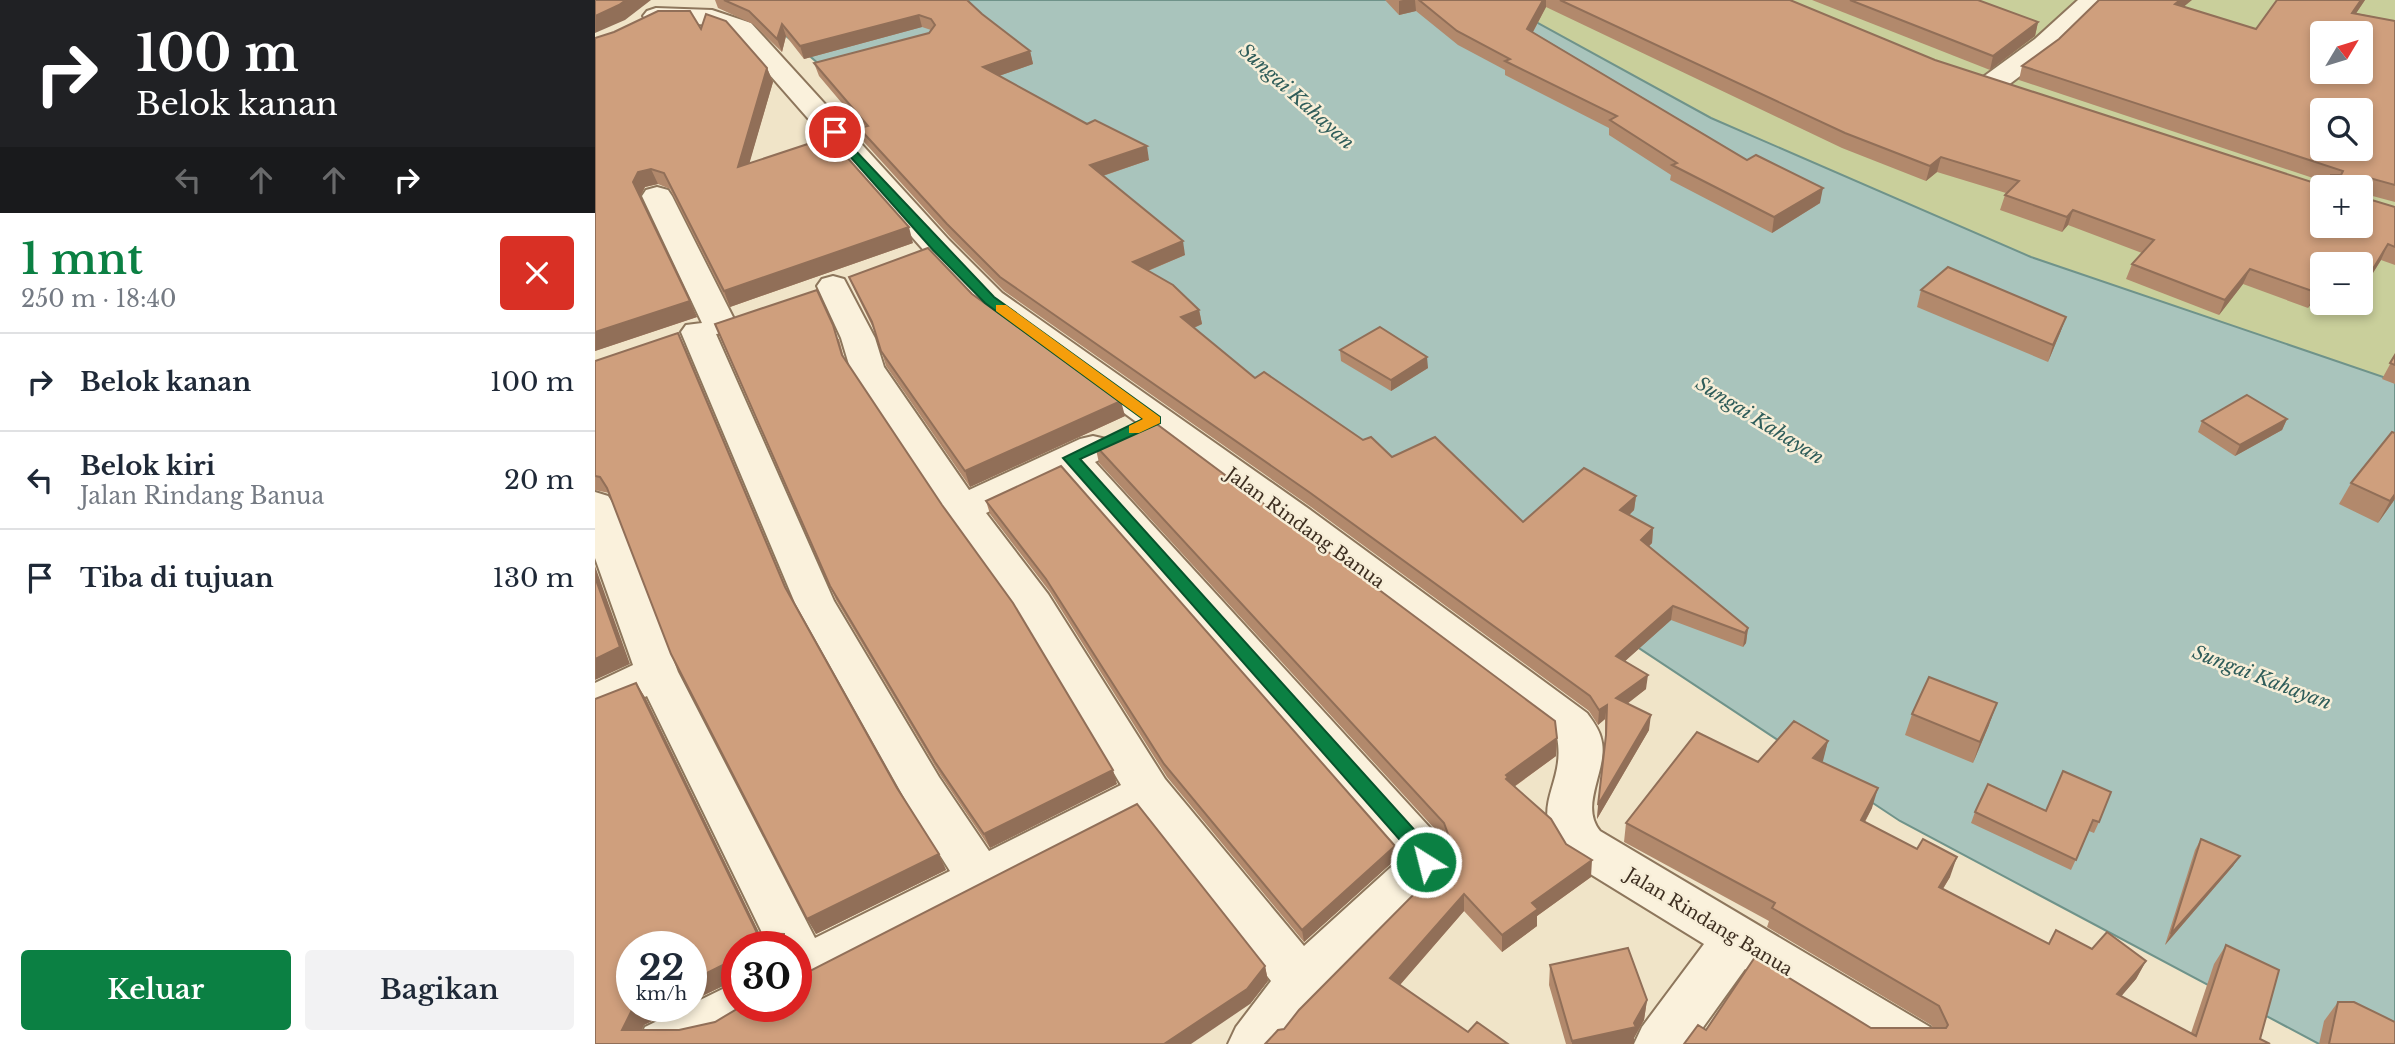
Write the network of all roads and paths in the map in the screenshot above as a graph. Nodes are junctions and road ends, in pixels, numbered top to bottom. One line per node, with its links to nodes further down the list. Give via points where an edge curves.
1 (2093, 0): 4 (street)
2 (653, 15): 8 (street, Jalan Rindang Banua, via 732,21 796,71 920,254)
3 (1965, 73): 4 (street)
4 (1993, 83): 5 (street)
5 (2023, 93)
6 (657, 196): 15 (street, via 815,603 923,790)
7 (868, 273): 11 (street, via 820,291 858,338 867,368)
8 (1154, 420): 9 (street); 17 (street, Jalan Rindang Banua, via 1295,518 1572,725 1580,735 1568,818 1572,836)
9 (1070, 458): 11 (street); 19 (street, via 1426,856 1421,870)
10 (595, 505): 12 (street)
11 (962, 509): 14 (street, via 1034,606)
12 (657, 672): 13 (street); 16 (street)
13 (595, 702)
14 (1150, 792): 15 (street); 19 (street)
15 (981, 879): 18 (street)
16 (784, 931)
17 (1737, 940): 23 (street); 24 (street, Jalan Rindang Banua)
18 (812, 954)
19 (1302, 981): 22 (street)
20 (721, 1013): 21 (street)
21 (663, 1044)
22 (1254, 1044)
23 (1660, 1044)
24 (1912, 1044)

